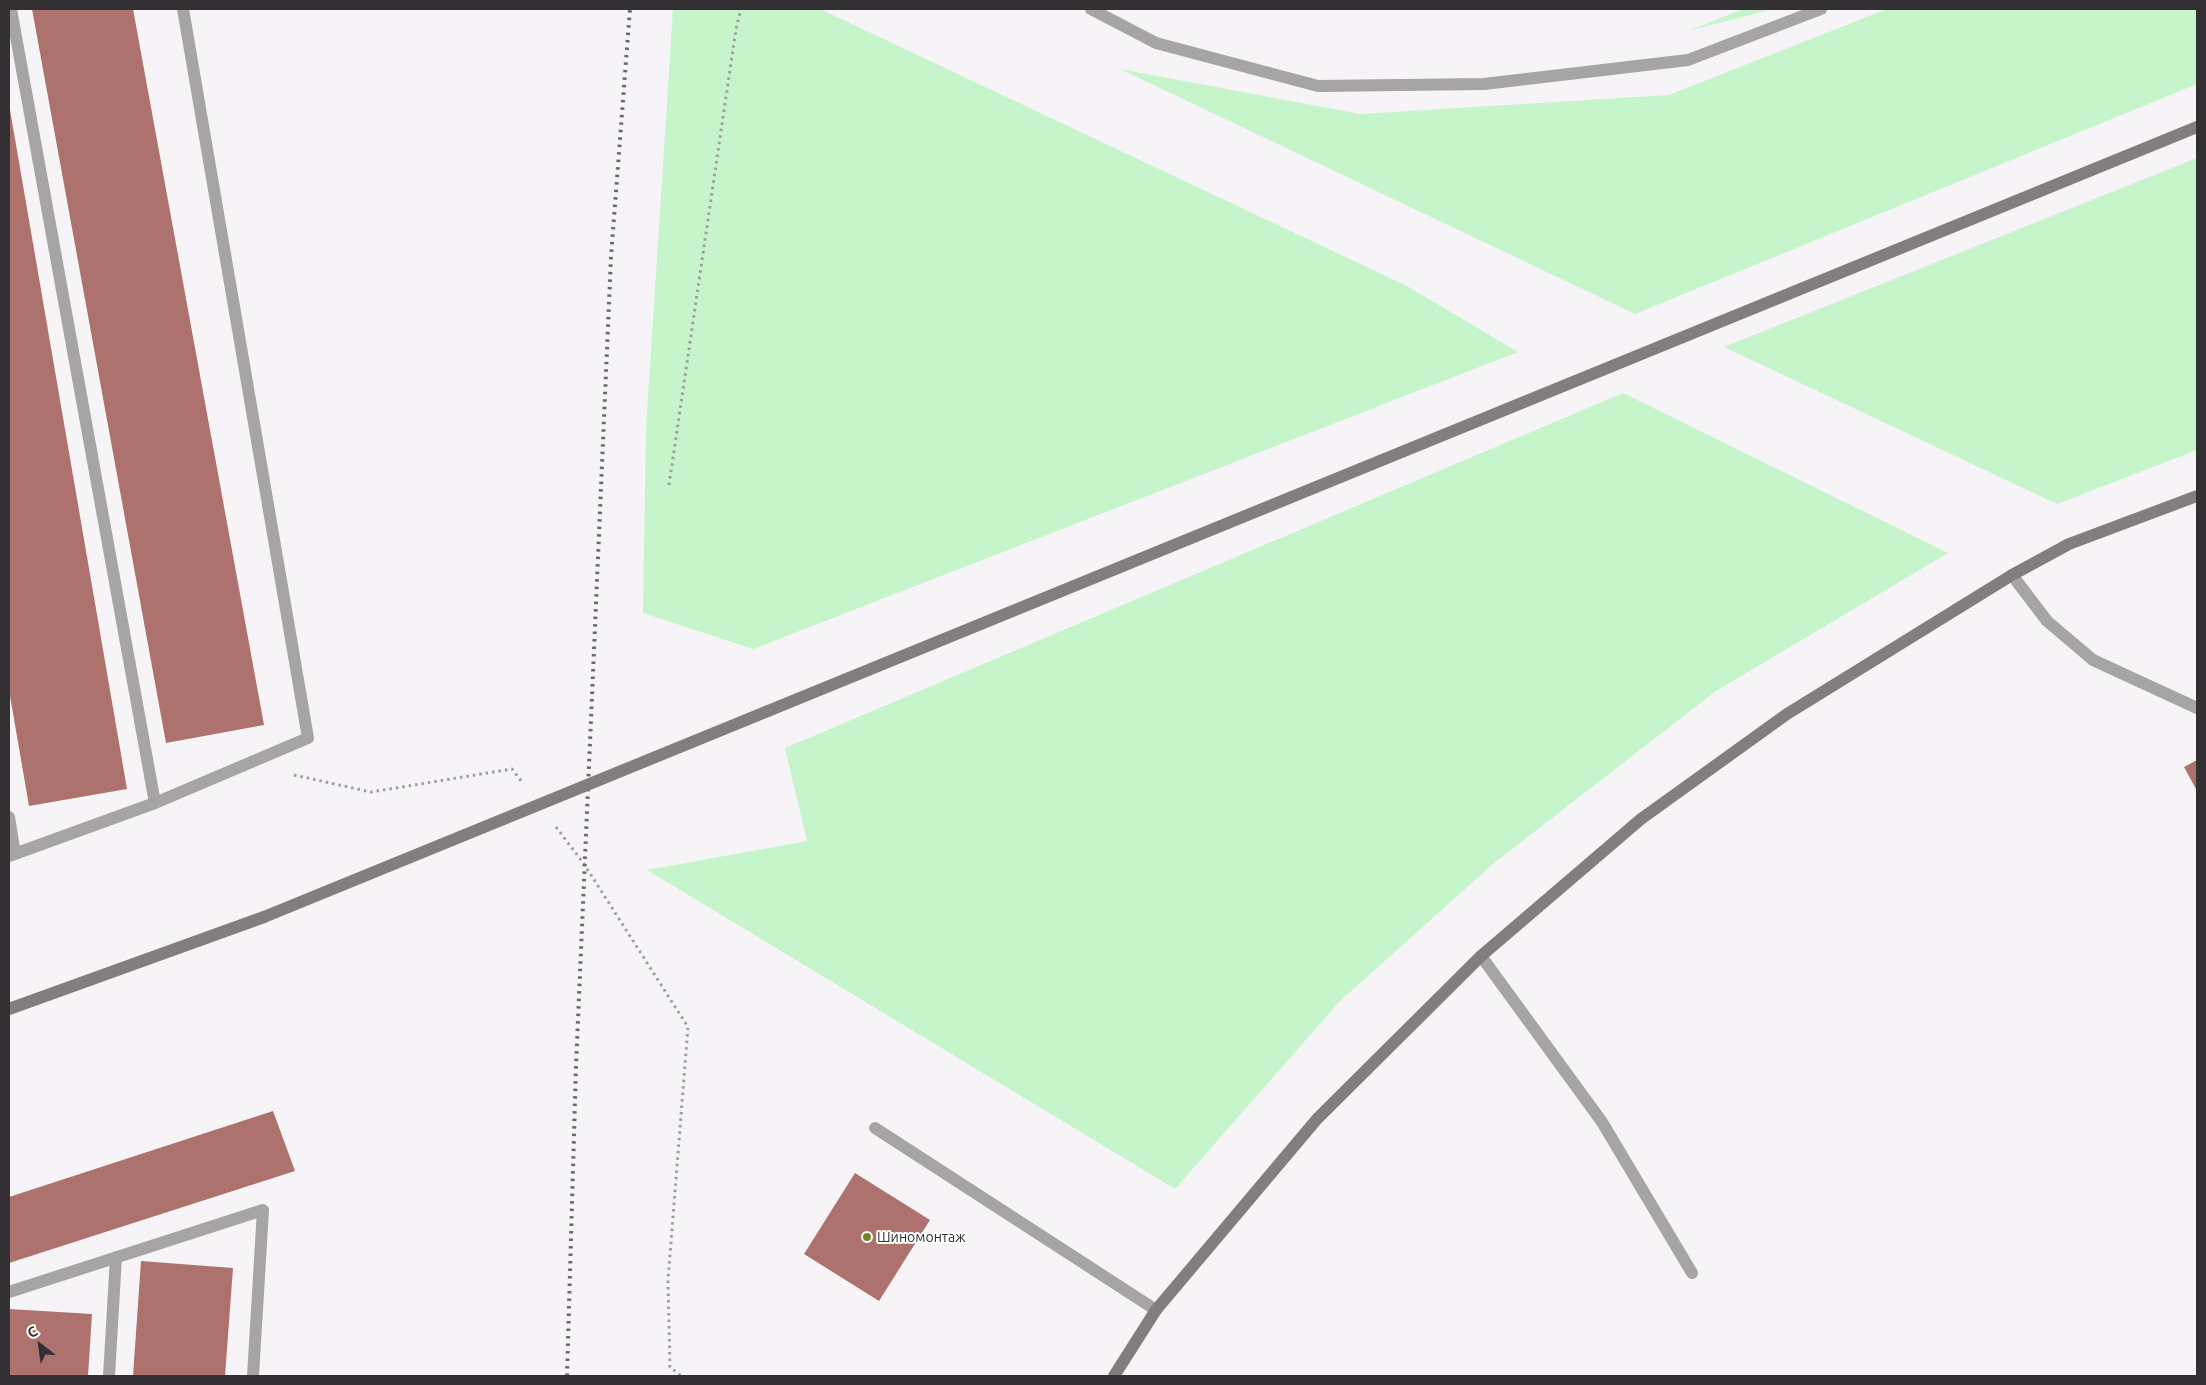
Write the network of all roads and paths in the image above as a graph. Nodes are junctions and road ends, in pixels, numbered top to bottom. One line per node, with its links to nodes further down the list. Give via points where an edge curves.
1 (11, 9): 13 (street)
2 (183, 9): 11 (street, via 308,738)
3 (741, 9): 7 (path)
4 (1091, 9): 5 (street, via 1156,43 1318,86 1484,84 1688,60)
5 (1821, 9)
6 (2197, 127): 18 (main road, bridge, via 264,916)
7 (669, 485)
8 (2197, 496): 9 (main road, via 2069,544)
9 (2012, 575): 10 (street, via 2047,621 2094,660); 17 (main road, via 1787,714 1641,819)
10 (2197, 708)
11 (245, 765): 12 (path, via 371,792 512,769); 13 (street)
12 (524, 785)
13 (155, 803): 16 (street)
14 (9, 817): 16 (street)
15 (554, 824): 26 (path, via 584,864 688,1026 668,1280 670,1367)
16 (12, 855)
17 (1481, 956): 21 (street, via 1602,1122); 23 (main road, via 1317,1119)
18 (9, 1009)
19 (874, 1128): 23 (street)
20 (116, 1257): 22 (street); 24 (street); 25 (street, via 263,1210)
21 (1692, 1273)
22 (9, 1292)
23 (1156, 1310): 27 (main road)
24 (109, 1376)
25 (253, 1376)
26 (681, 1376)
27 (1114, 1376)

